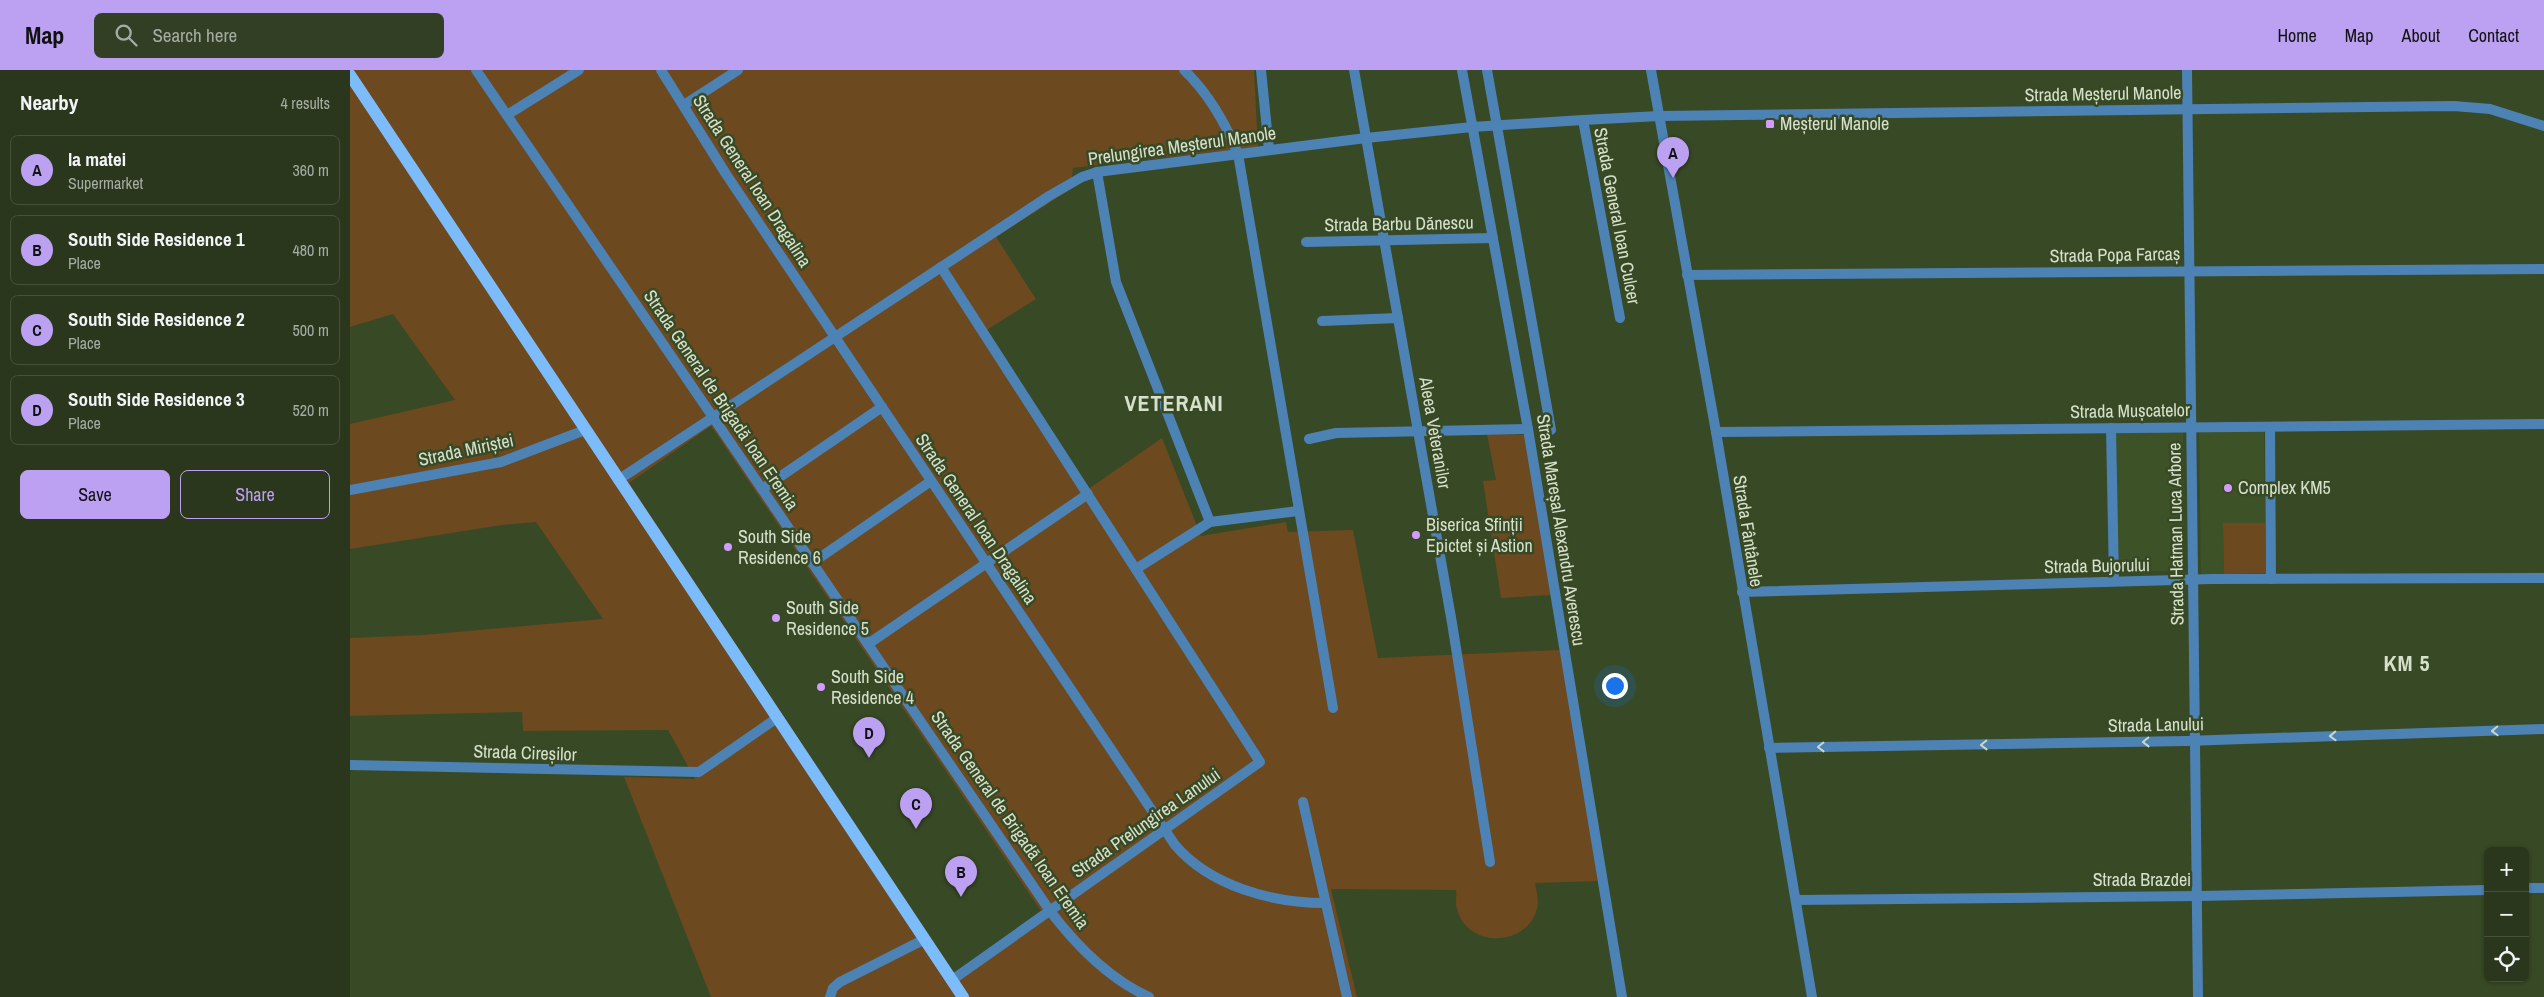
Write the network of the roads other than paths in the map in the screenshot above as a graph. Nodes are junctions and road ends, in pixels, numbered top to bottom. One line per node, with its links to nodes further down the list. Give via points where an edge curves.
1 (476, 70): 15 (street, Strada General de Brigadă Ioan Eremia)
2 (579, 70): 15 (street)
3 (661, 70): 13 (street, Strada General Ioan Dragalina)
4 (738, 70): 13 (street)
5 (1184, 70): 23 (street, via 1203,88)
6 (1261, 70): 22 (street)
7 (1354, 70): 21 (street, Aleea Veteranilor)
8 (1462, 70): 19 (street, Strada Mareșal Alexandru Averescu)
9 (1487, 70): 18 (street, Strada Mareșal Alexandru Averescu)
10 (1651, 70): 16 (street, Strada Fântânele)
11 (2187, 70): 14 (street, Strada Hatman Luca Arbore)
12 (350, 75): 43 (main road)
13 (684, 104): 35 (street, Strada General Ioan Dragalina, via 726,174)
14 (2188, 109): 16 (street, Strada Meșterul Manole); 20 (street, Strada Meșterul Manole, via 2473,107 2507,113); 30 (street, Strada Hatman Luca Arbore)
15 (506, 115): 37 (street, Strada General de Brigadă Ioan Eremia)
16 (1659, 116): 17 (street, Prelungirea Meșterul Manole); 31 (street, Strada Fântânele)
17 (1583, 120): 18 (street, Prelungirea Meșterul Manole); 33 (street, Strada General Ioan Culcer)
18 (1498, 125): 19 (street, Prelungirea Meșterul Manole); 44 (street, Strada Mareșal Alexandru Averescu)
19 (1472, 126): 21 (street, Prelungirea Meșterul Manole); 25 (street, Strada Mareșal Alexandru Averescu)
20 (2544, 126)
21 (1366, 138): 22 (street, Prelungirea Meșterul Manole); 26 (street, Aleea Veteranilor)
22 (1268, 150): 23 (street, Prelungirea Meșterul Manole)
23 (1238, 154): 24 (street, Prelungirea Meșterul Manole); 53 (street)
24 (1096, 172): 28 (street, Prelungirea Meșterul Manole, via 1057,190); 54 (street, via 1116,282)
25 (1492, 238): 26 (street, Strada Barbu Dănescu); 42 (street, Strada Mareșal Alexandru Averescu)
26 (1384, 241): 27 (street, Strada Barbu Dănescu); 32 (street, Aleea Veteranilor)
27 (1306, 242)
28 (941, 267): 35 (street, Prelungirea Meșterul Manole); 52 (street)
29 (2544, 269): 30 (street, Strada Popa Farcaș)
30 (2190, 271): 31 (street, Strada Popa Farcaș); 39 (street, Strada Hatman Luca Arbore)
31 (1687, 275): 46 (street, Strada Fântânele)
32 (1398, 318): 34 (street); 45 (street, Aleea Veteranilor)
33 (1620, 318)
34 (1322, 321)
35 (835, 337): 36 (street, Strada General Ioan Dragalina); 37 (street, Prelungirea Meșterul Manole)
36 (882, 407): 49 (street, Strada General Ioan Dragalina); 50 (street)
37 (713, 417): 48 (street, Prelungirea Meșterul Manole); 50 (street, Strada General de Brigadă Ioan Eremia)
38 (2544, 424): 40 (street, Strada Mușcatelor)
39 (2191, 427): 40 (street, Strada Mușcatelor); 41 (street, Strada Mușcatelor); 60 (street, Strada Hatman Luca Arbore)
40 (2270, 427): 59 (street)
41 (2111, 428): 46 (street, Strada Mușcatelor); 61 (street)
42 (1528, 429): 45 (street); 86 (street, Strada Mareșal Alexandru Averescu)
43 (585, 430): 48 (main road); 51 (street, Strada Miriștei, via 501,462)
44 (1551, 430)
45 (1418, 431): 47 (street, via 1336,433); 72 (street, Aleea Veteranilor)
46 (1716, 432): 62 (street, Strada Fântânele)
47 (1309, 439)
48 (618, 480): 65 (main road)
49 (931, 481): 55 (street); 56 (street, Strada General Ioan Dragalina)
50 (762, 489): 55 (street, Strada General de Brigadă Ioan Eremia)
51 (350, 490)
52 (1088, 494): 56 (street); 57 (street)
53 (1298, 512): 54 (street); 64 (street)
54 (1210, 522): 57 (street)
55 (812, 563): 63 (street, Strada General de Brigadă Ioan Eremia)
56 (986, 564): 63 (street); 71 (street, Strada General Ioan Dragalina)
57 (1136, 570): 71 (street, Strada Prelungirea Lanului, via 1260,762)
58 (2544, 578): 59 (street, Strada Bujorului)
59 (2271, 579): 60 (street, Strada Bujorului)
60 (2193, 580): 61 (street, Strada Bujorului); 67 (street, Strada Hatman Luca Arbore)
61 (2114, 581): 62 (street, Strada Bujorului)
62 (1742, 592): 68 (street, Strada Fântânele)
63 (868, 644): 79 (street, Strada General de Brigadă Ioan Eremia)
64 (1333, 708)
65 (777, 718): 69 (street, Strada Cireșilor, via 699,772); 80 (main road)
66 (2544, 729): 67 (street, Strada Lanului, one-way to 67)
67 (2195, 741): 68 (street, Strada Lanului, one-way to 68); 76 (street, Strada Hatman Luca Arbore)
68 (1769, 748): 77 (street, Strada Fântânele)
69 (350, 766)
70 (1303, 802): 78 (street)
71 (1164, 830): 78 (street, Strada General Ioan Dragalina, via 1185,856 1217,878 1259,894); 79 (street, Strada Prelungirea Lanului)
72 (1490, 862)
73 (2529, 888): 74 (street)
74 (2544, 888)
75 (2484, 890): 76 (street, Strada Brazdei)
76 (2198, 896): 77 (street, Strada Brazdei); 88 (street, Strada Hatman Luca Arbore)
77 (1796, 900): 87 (street, Strada Fântânele)
78 (1325, 903): 85 (street)
79 (1050, 911): 81 (street, Strada Prelungirea Lanului); 84 (street, Strada General de Brigadă Ioan Eremia, via 1067,934 1107,971 1134,991)
80 (925, 939): 81 (main road); 82 (street, via 840,982)
81 (952, 980): 83 (main road)
82 (830, 997)
83 (963, 997)
84 (1149, 997)
85 (1347, 997)
86 (1622, 997)
87 (1812, 997)
88 (2198, 997)

